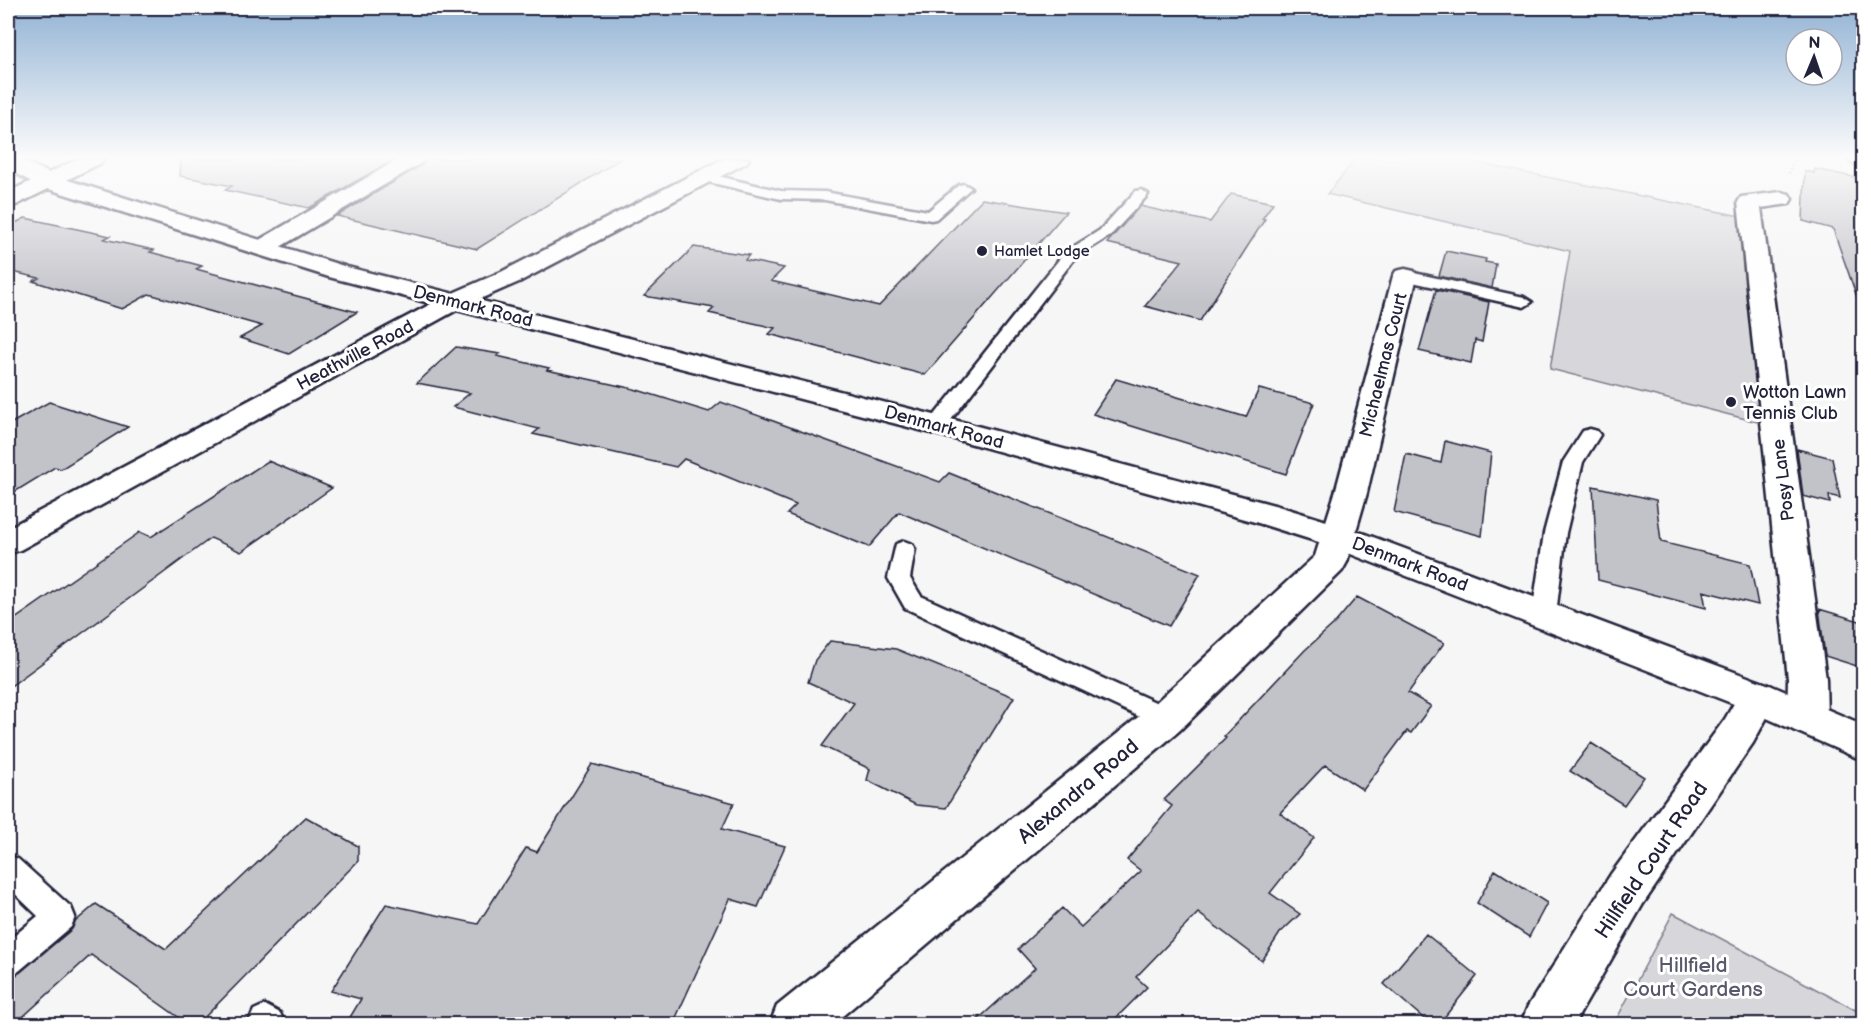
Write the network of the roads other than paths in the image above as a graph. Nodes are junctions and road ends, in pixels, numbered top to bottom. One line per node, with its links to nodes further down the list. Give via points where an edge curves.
1 (129, 207): 8 (street, Denmark Road)
2 (332, 207): 8 (street)
3 (646, 207): 10 (street, Heathville Road)
4 (884, 207): 5 (lane, via 931,216)
5 (941, 207)
6 (1129, 207): 12 (lane, via 1105,233 1070,255)
7 (1750, 207): 20 (street, Posy Lane, via 1807,679)
8 (262, 248): 10 (street, Denmark Road)
9 (1405, 276): 11 (lane, Michaelmas Court); 14 (street, Michaelmas Court)
10 (455, 301): 12 (street, Denmark Road); 15 (street, Heathville Road)
11 (1524, 302)
12 (937, 425): 14 (street, Denmark Road)
13 (1590, 435): 17 (lane, via 1570,472 1546,589)
14 (1337, 536): 17 (street, Denmark Road); 19 (street, Alexandra Road, via 1330,562)
15 (8, 542)
16 (904, 549): 19 (lane, via 899,578 913,603)
17 (1545, 614): 18 (street, Denmark Road)
18 (1758, 697): 20 (street, Denmark Road); 25 (street, Hillfield Court Road, via 1739,731 1627,890)
19 (1166, 718): 24 (street, Alexandra Road)
20 (1807, 718): 21 (street, Denmark Road)
21 (1863, 744)
22 (8, 868): 23 (lane, via 60,917)
23 (8, 960)
24 (795, 1024)
25 (1546, 1024)

